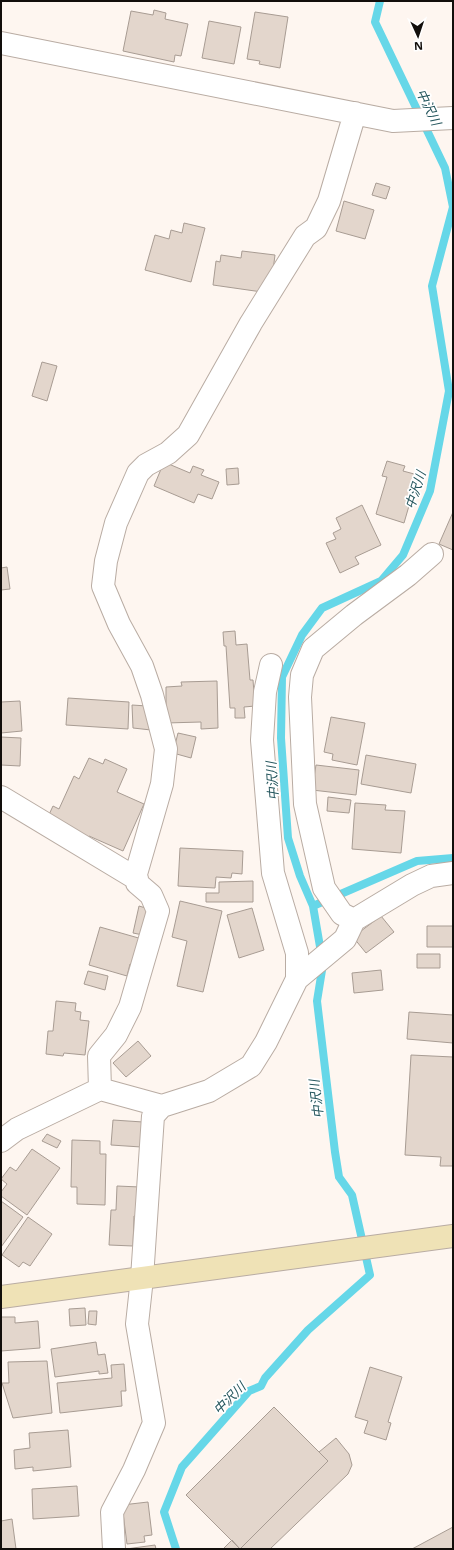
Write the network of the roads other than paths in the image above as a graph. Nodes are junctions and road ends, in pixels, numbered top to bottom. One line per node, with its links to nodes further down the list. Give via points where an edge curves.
1 (1, 43): 2 (street)
2 (356, 113): 3 (street, via 392,121); 8 (street, via 329,201 316,228 305,236 251,323 188,435 168,453 146,465 138,473 116,522 106,561 103,586 119,624 142,666 166,749 162,784 136,874)
3 (453, 118)
4 (432, 554): 9 (street, via 313,649 302,675 300,697 305,804 324,888 342,914)
5 (271, 665): 10 (street, via 265,692 262,740 272,865 297,953)
6 (1, 797): 8 (street)
7 (453, 873): 9 (street, via 431,876 412,885)
8 (137, 879): 11 (street, via 137,883 151,895 158,911 130,1007 116,1035 99,1056)
9 (354, 920): 10 (street, via 345,939)
10 (297, 979): 12 (street, via 266,1042 251,1066 209,1092)
11 (100, 1089): 12 (street); 13 (street, via 17,1129)
12 (162, 1106): 15 (street, via 153,1116)
13 (1, 1141)
14 (453, 1236): 15 (street)
15 (142, 1278): 16 (street); 17 (street, via 137,1324 154,1423 112,1512)
16 (1, 1298)
17 (114, 1549)

